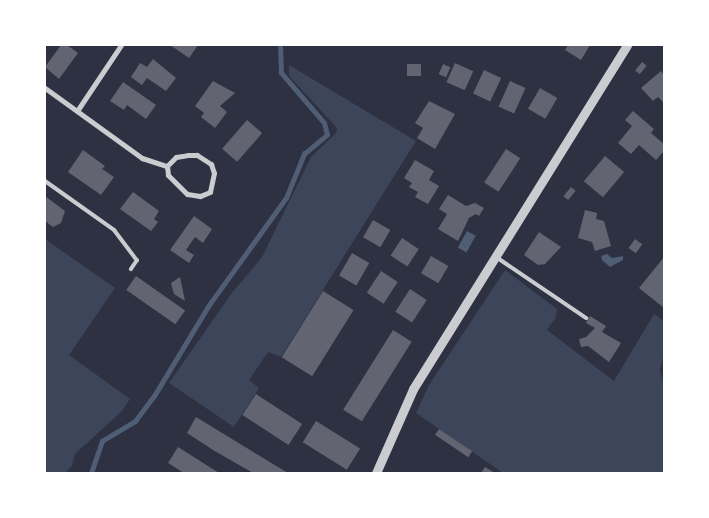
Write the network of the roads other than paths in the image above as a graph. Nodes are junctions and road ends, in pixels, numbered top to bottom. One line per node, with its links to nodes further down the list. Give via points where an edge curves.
1 (121, 45): 4 (street)
2 (627, 45): 7 (street)
3 (45, 88): 4 (street)
4 (77, 111): 5 (street, via 142,158)
5 (166, 166): 5 (street, via 176,157 188,154 204,158 214,173 210,192 200,196 187,194 172,181)
6 (45, 181): 8 (lane, via 114,230 137,260)
7 (496, 257): 9 (lane); 10 (street, via 414,390)
8 (131, 269)
9 (586, 318)
10 (376, 473)

